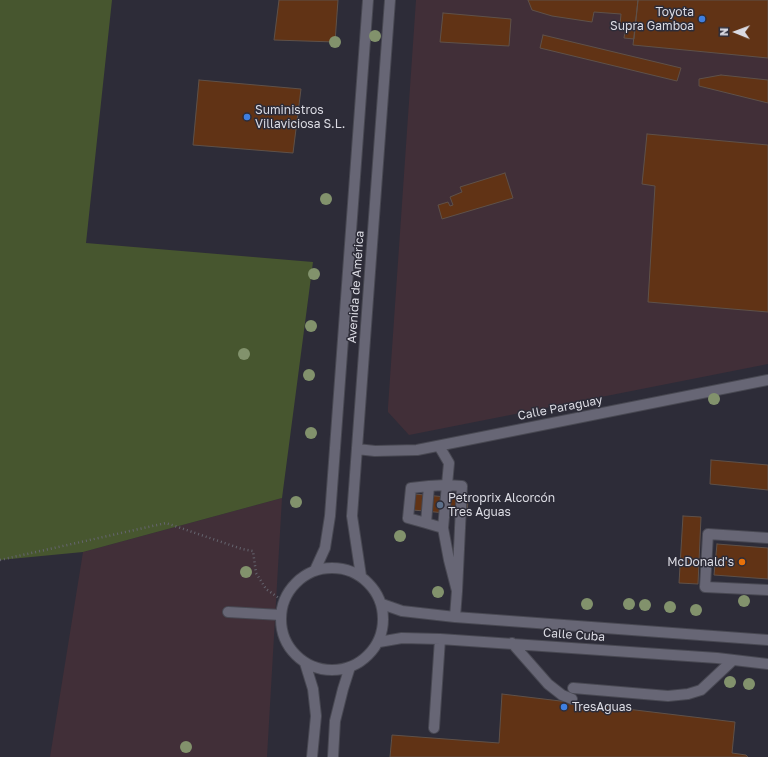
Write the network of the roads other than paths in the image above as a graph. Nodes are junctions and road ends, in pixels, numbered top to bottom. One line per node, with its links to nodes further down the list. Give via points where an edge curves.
1 (368, 0): 11 (street, Avenida de América, via 330,516 325,548)
2 (390, 0): 5 (street, Avenida de América)
3 (768, 380): 4 (street, Calle Paraguay)
4 (438, 446): 5 (street, Calle Paraguay, via 417,450); 6 (street, via 448,463)
5 (357, 449): 12 (street, Avenida de América, via 352,516)
6 (446, 485): 7 (street); 9 (street); 14 (street, via 462,486)
7 (429, 486): 8 (street); 8 (street, via 412,488 408,518)
8 (426, 523): 9 (street)
9 (443, 528): 14 (street)
10 (768, 538): 13 (street, via 708,534 705,587)
11 (315, 570): 12 (street, via 330,567 346,569); 17 (street, via 302,577 291,588 284,601)
12 (360, 576): 15 (street, via 374,588)
13 (768, 590)
14 (456, 592): 18 (street)
15 (382, 604): 18 (street, Calle Cuba, via 402,611); 21 (street, via 383,630)
16 (228, 612): 17 (street)
17 (281, 615): 24 (street, via 286,642 294,654)
18 (455, 617): 20 (street, Calle Cuba)
19 (440, 639): 21 (street, Calle Cuba, via 402,638); 22 (street, Calle Cuba); 29 (street)
20 (768, 640)
21 (378, 642): 26 (street, via 371,653)
22 (512, 643): 23 (street, Calle Cuba); 28 (street, via 548,684)
23 (733, 660): 25 (street, Calle Cuba); 27 (street, via 701,690 688,694 668,696)
24 (305, 663): 26 (street, via 320,669); 30 (street, via 313,689 316,716)
25 (768, 664)
26 (350, 667): 31 (street, via 335,721)
27 (573, 688)
28 (572, 699)
29 (434, 728)
30 (312, 757)
31 (333, 757)

